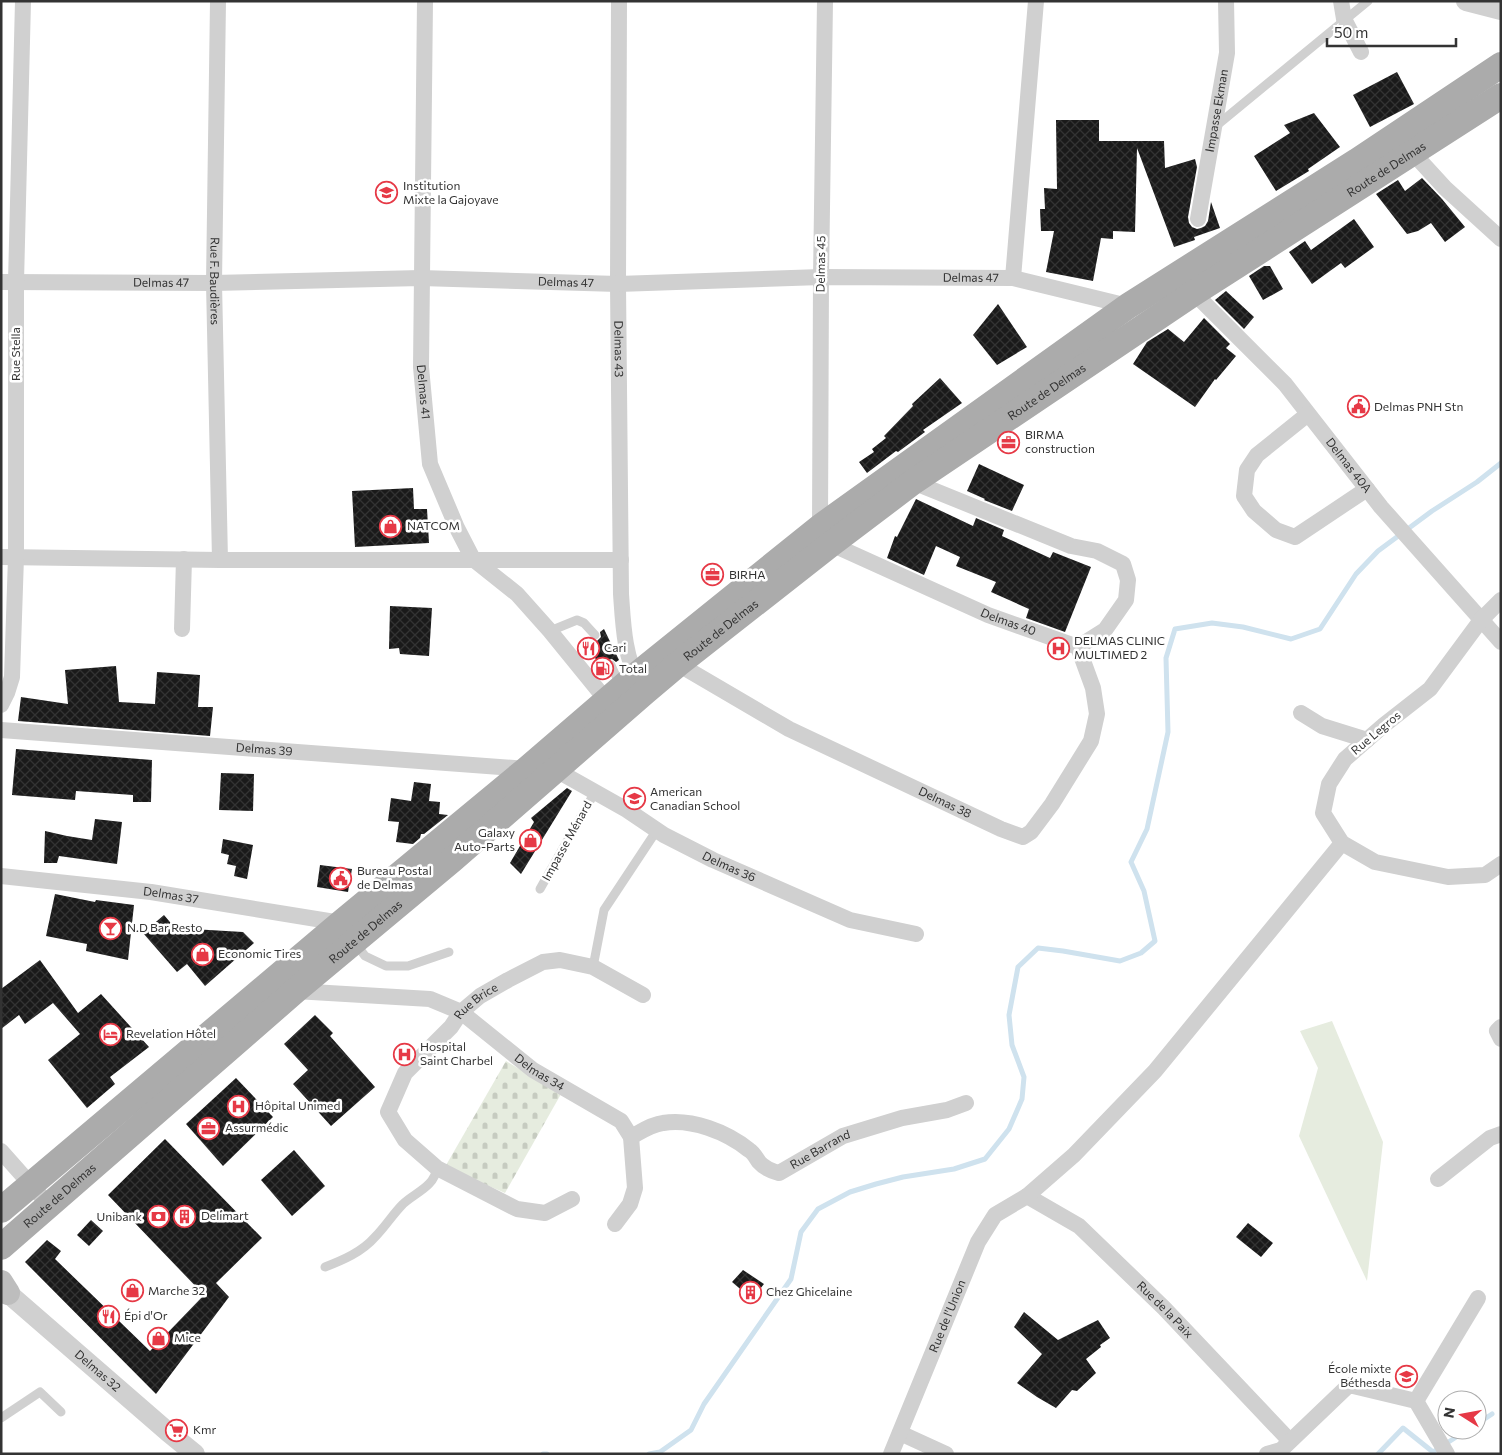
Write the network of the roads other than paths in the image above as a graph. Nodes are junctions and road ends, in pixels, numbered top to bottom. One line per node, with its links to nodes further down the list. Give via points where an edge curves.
1 (23, 1): 22 (street, Rue Stella)
2 (218, 1): 23 (street, Rue F. Baudières)
3 (425, 1): 20 (street, Delmas 41)
4 (619, 1): 24 (street, Delmas 43)
5 (825, 1): 19 (street, Delmas 45)
6 (1036, 1): 21 (street)
7 (1226, 1): 15 (street, Impasse Ekman, via 1227,52)
8 (1341, 1): 12 (street, via 1344,19)
9 (1368, 1): 15 (lane)
10 (1466, 1): 11 (street)
11 (1501, 10)
12 (1361, 52)
13 (1501, 65): 26 (main road, Route de Delmas)
14 (1501, 96): 16 (main road, Route de Delmas)
15 (1214, 128): 17 (street, Impasse Ekman)
16 (1412, 152): 18 (street, via 1445,188); 25 (main road, Route de Delmas)
17 (1198, 219)
18 (1501, 239)
19 (821, 277): 21 (street, Delmas 47); 24 (street, Delmas 47); 30 (street, Delmas 45)
20 (421, 278): 23 (street, Delmas 47); 24 (street, Delmas 47); 33 (street, Delmas 41, via 421,367 430,464)
21 (1013, 278): 26 (street, Delmas 47)
22 (8, 282): 23 (street, Delmas 47); 31 (street, Rue Stella)
23 (214, 283): 34 (street, Rue F. Baudières)
24 (618, 284): 35 (street, Delmas 43)
25 (1194, 294): 27 (street, Delmas 40A, via 1285,384); 28 (main road, Route de Delmas)
26 (1128, 306): 30 (main road, Route de Delmas)
27 (1308, 414): 29 (street, Delmas 40A); 29 (street, via 1257,455 1247,470 1244,496 1254,511 1276,530 1295,537)
28 (913, 482): 30 (main road, Route de Delmas); 42 (street, via 1071,546 1097,551 1123,564 1128,580 1126,600 1105,630)
29 (1367, 489): 37 (street, Delmas 40A)
30 (825, 535): 42 (street, Delmas 40, via 988,615); 43 (main road, Route de Delmas); 44 (main road, Route de Delmas)
31 (9, 557): 32 (street); 45 (street, Rue Stella, via 12,678)
32 (184, 559): 34 (street); 38 (street)
33 (474, 559): 34 (street); 35 (street); 39 (street, Delmas 41, via 517,594)
34 (220, 560)
35 (621, 560): 44 (street, Delmas 43, via 626,645)
36 (1501, 600): 37 (street, Rue Legros)
37 (1481, 620): 41 (street, Delmas 40A); 48 (street, Rue Legros, via 1430,689)
38 (182, 629)
39 (550, 631): 40 (lane, via 577,620); 44 (street, Delmas 41)
40 (595, 635)
41 (1501, 642)
42 (1078, 647): 43 (street, Delmas 38, via 1093,688 1098,714 1091,741 1052,804 1031,832 1023,837 789,729)
43 (678, 664): 44 (main road, Route de Delmas)
44 (623, 689): 49 (main road, Route de Delmas); 50 (main road, Route de Delmas)
45 (3, 697)
46 (1301, 713): 48 (street, via 1322,726)
47 (1, 730): 49 (street, Delmas 39)
48 (1367, 740): 53 (street, Rue Legros, via 1345,759 1329,784 1323,813)
49 (527, 769): 50 (street, Delmas 39); 57 (main road, Route de Delmas, via 448,836)
50 (556, 770): 51 (street, Delmas 36); 57 (main road, Route de Delmas)
51 (595, 792): 52 (street, Delmas 36); 56 (lane, Impasse Ménard)
52 (657, 830): 58 (street, Delmas 36, via 713,860 850,920); 60 (lane, via 604,910)
53 (1342, 844): 54 (street, via 1376,862 1448,876 1485,876); 73 (street, Rue de l'Union, via 1155,1071 1074,1155)
54 (1501, 864)
55 (1, 876): 57 (street, Delmas 37, via 151,892)
56 (540, 889)
57 (348, 932): 59 (lane, via 365,956 386,966 408,966); 61 (main road, Route de Delmas); 72 (main road, Route de Delmas)
58 (916, 934)
59 (449, 952)
60 (593, 968): 62 (street, Rue Brice); 63 (street, Rue Brice, via 560,960 543,962 487,992)
61 (295, 991): 63 (street, Delmas 34, via 430,999); 75 (main road, Route de Delmas)
62 (643, 995)
63 (461, 1012): 68 (street, Delmas 34, via 533,1070 621,1121); 70 (street, Rue Brice, via 451,1027 405,1073 388,1112 405,1140)
64 (1501, 1027): 65 (street, via 1497,1032)
65 (1501, 1039)
66 (966, 1103): 68 (street, Rue Barrand, via 842,1136 779,1173 760,1164 739,1142 703,1126 684,1122 662,1123)
67 (1501, 1134): 71 (street, via 1490,1138)
68 (631, 1137): 77 (street, via 635,1188 630,1204)
69 (1, 1151): 72 (street)
70 (437, 1168): 74 (street, Rue Brice, via 517,1209 545,1213); 79 (lane, via 436,1176 404,1203 374,1239 349,1257)
71 (1438, 1178)
72 (31, 1185): 75 (street); 76 (main road, Route de Delmas)
73 (1026, 1196): 85 (street, Rue de l'Union, via 996,1215 978,1242); 86 (street, Rue de la Paix, via 1079,1226 1164,1308)
74 (572, 1199)
75 (48, 1204): 78 (main road, Route de Delmas)
76 (1, 1210)
77 (615, 1224)
78 (1, 1247)
79 (325, 1267)
80 (3, 1288): 88 (street, Delmas 32)
81 (1478, 1298): 82 (street)
82 (1416, 1401): 86 (street, via 1349,1384); 87 (street)
83 (61, 1412): 84 (lane, via 40,1392)
84 (1, 1418)
85 (900, 1433): 89 (street, Rue de l'Union); 90 (street)
86 (1290, 1441): 91 (street, via 1281,1450)
87 (1444, 1448)
88 (195, 1454)
89 (890, 1454)
90 (946, 1454)
91 (1267, 1454)

